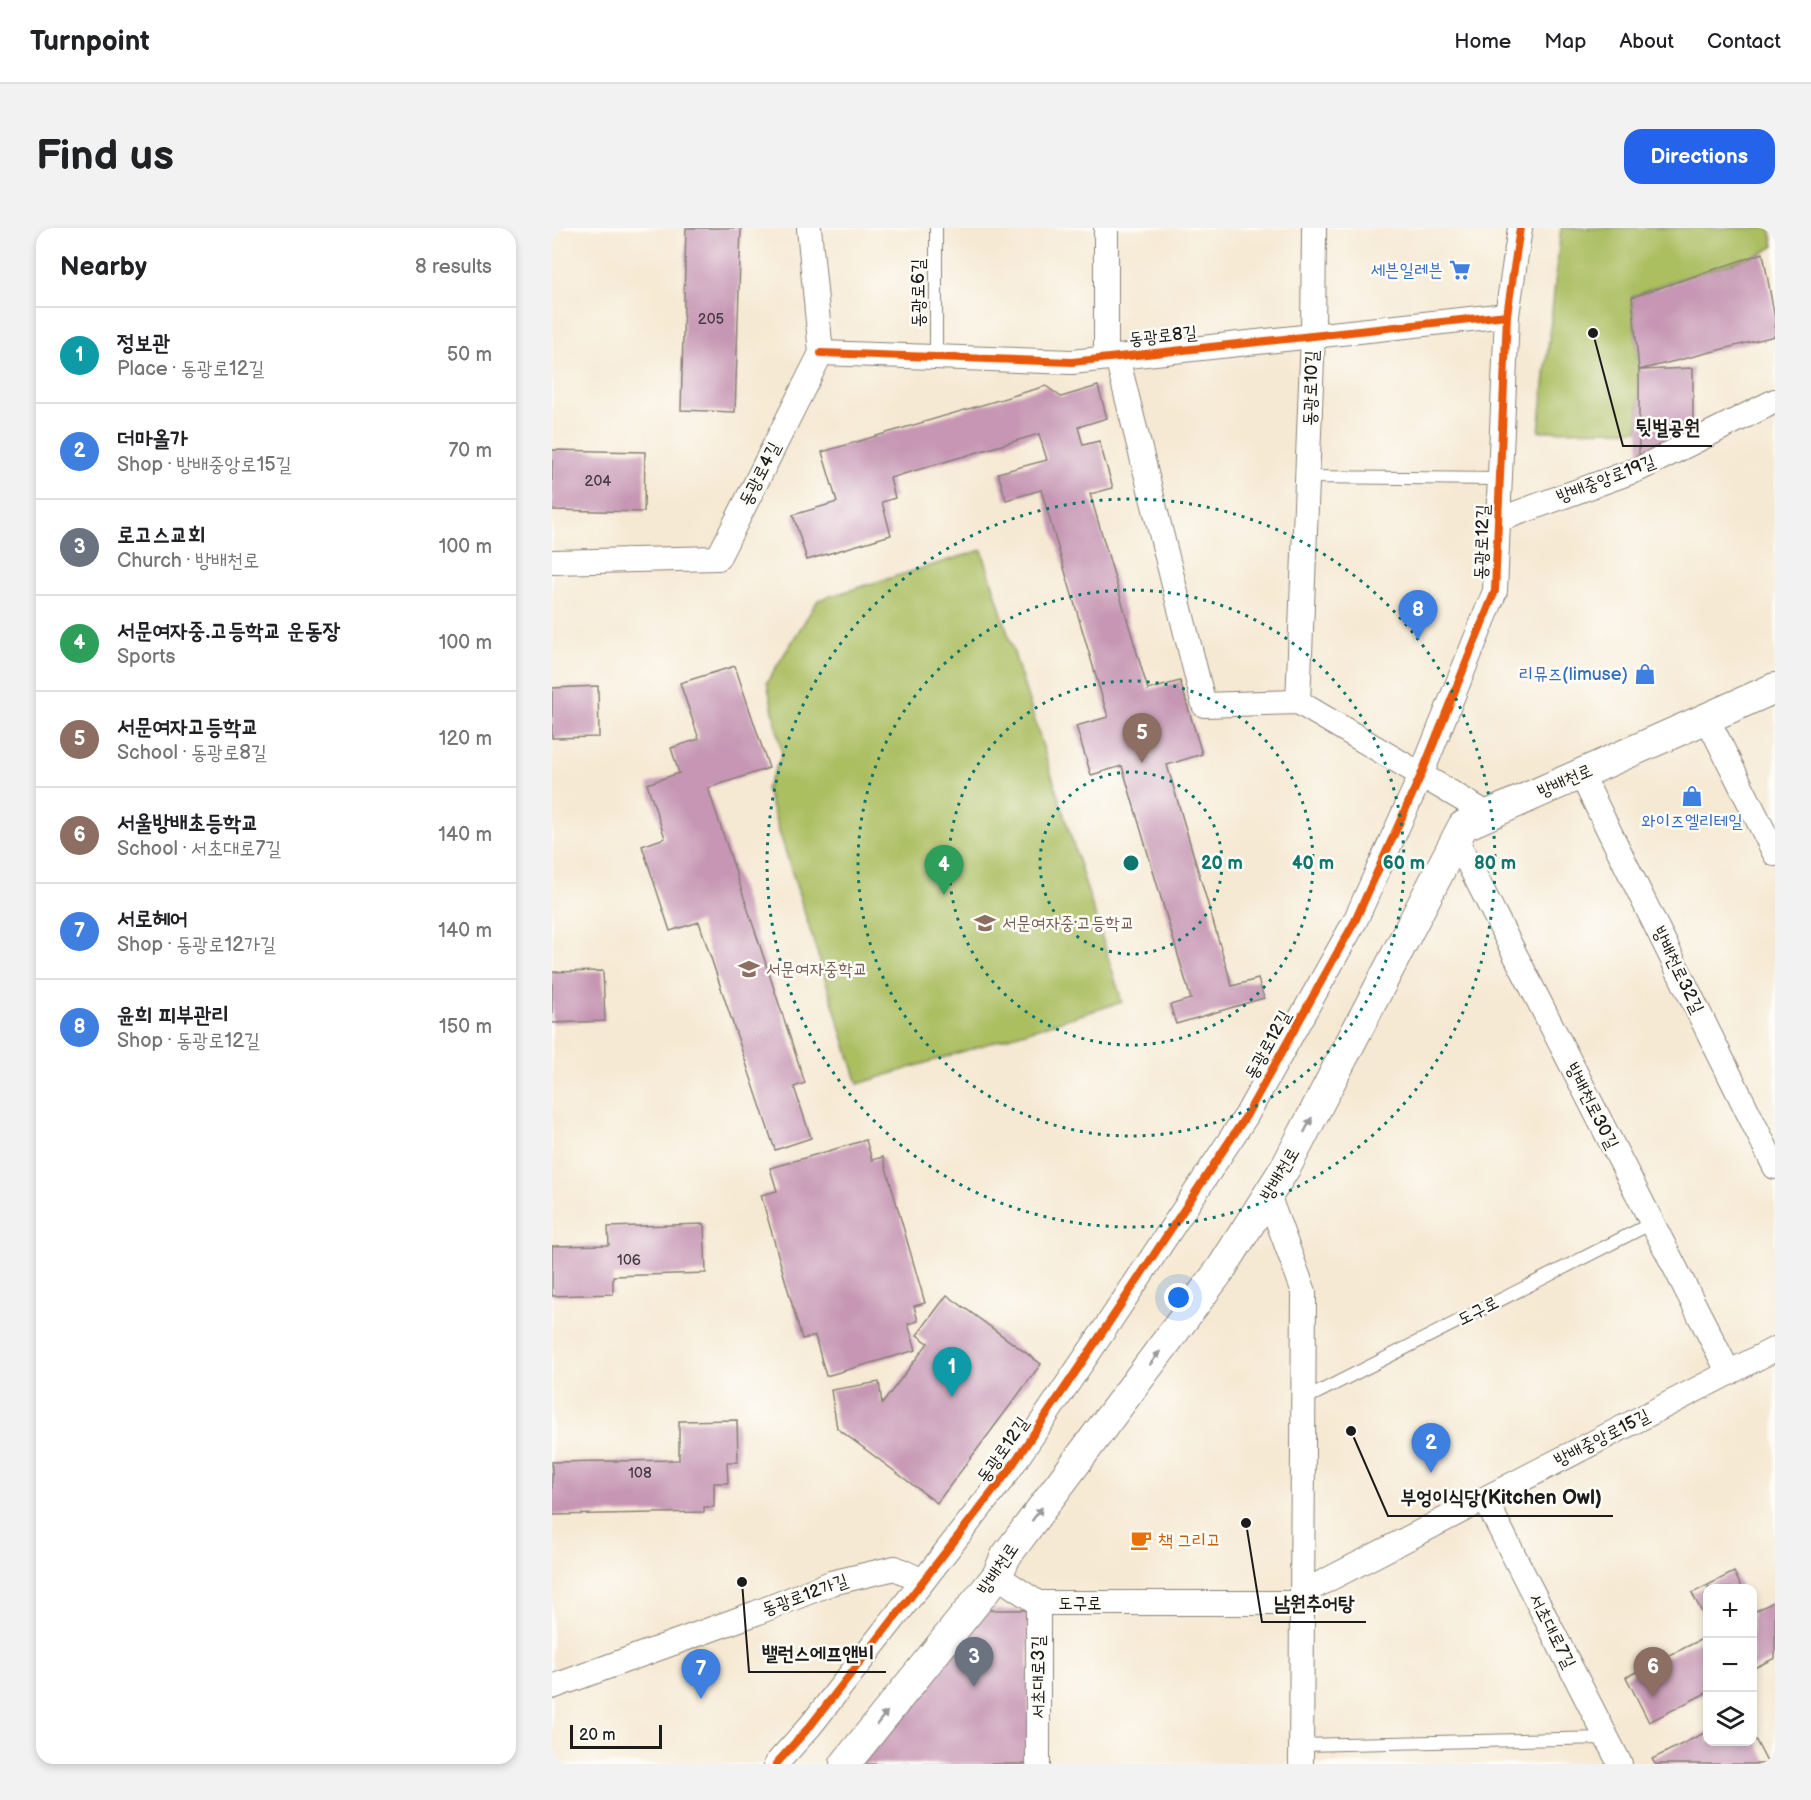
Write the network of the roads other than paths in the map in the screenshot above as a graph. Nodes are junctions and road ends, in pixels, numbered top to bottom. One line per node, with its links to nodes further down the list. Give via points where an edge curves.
1 (809, 228): 8 (street)
2 (936, 228): 9 (lane, 동광로6길)
3 (1106, 228): 10 (street, 동광로8길)
4 (1314, 228): 7 (street, 동광로10길)
5 (1520, 228): 6 (street, 동광로12길)
6 (1507, 315): 7 (street, 동광로8길); 13 (street, 동광로12길)
7 (1314, 335): 10 (street, 동광로8길); 12 (street, 동광로10길)
8 (821, 352): 9 (street, 동광로8길); 15 (street, 동광로4길, via 718,558)
9 (936, 357): 10 (street, 동광로8길, via 1072,362)
10 (1112, 357): 17 (street, 동광로8길, via 1204,705)
11 (1775, 401): 14 (street, 방배중앙로19길, via 1639,469)
12 (1307, 477): 13 (lane); 17 (street, 동광로10길)
13 (1500, 479): 14 (street, 동광로12길)
14 (1498, 520): 20 (street, 동광로12길, via 1495,591)
15 (552, 562)
16 (1775, 688): 18 (street, 방배천로)
17 (1298, 702): 20 (street)
18 (1707, 718): 19 (street, 방배천로); 23 (street)
19 (1581, 774): 21 (street, 방배천로); 24 (street, 방배천로32길)
20 (1421, 775): 21 (street); 32 (street, 동광로12길, via 1354,921 1246,1116 1007,1473)
21 (1489, 815): 22 (street, 방배천로, via 1463,826)
22 (1456, 839): 25 (street, 방배천로, one-way to 22); 26 (street, 방배천로30길)
23 (1775, 854)
24 (1775, 1167)
25 (1268, 1195): 29 (street, via 1304,1292); 31 (street, 방배천로, one-way to 25, via 1006,1556 1221,1269)
26 (1652, 1223): 28 (street, 방배천로30길); 29 (lane, 도구로)
27 (1775, 1349): 28 (street, 방배중앙로15길)
28 (1729, 1372): 30 (street, 방배중앙로15길)
29 (1303, 1400): 33 (street)
30 (1485, 1499): 33 (street, 방배중앙로15길); 36 (street, 서초대로7길)
31 (997, 1576): 34 (street); 39 (street, 방배천로, one-way to 31)
32 (923, 1581): 35 (street, 동광로12가길, via 895,1568 831,1583); 38 (street, 동광로12길)
33 (1302, 1598): 34 (street, 도구로); 37 (street)
34 (1038, 1603): 40 (street, 서초대로3길)
35 (552, 1687)
36 (1606, 1738): 37 (lane); 41 (street, 서초대로7길)
37 (1301, 1754)
38 (776, 1764)
39 (845, 1764)
40 (1038, 1764)
41 (1620, 1764)

